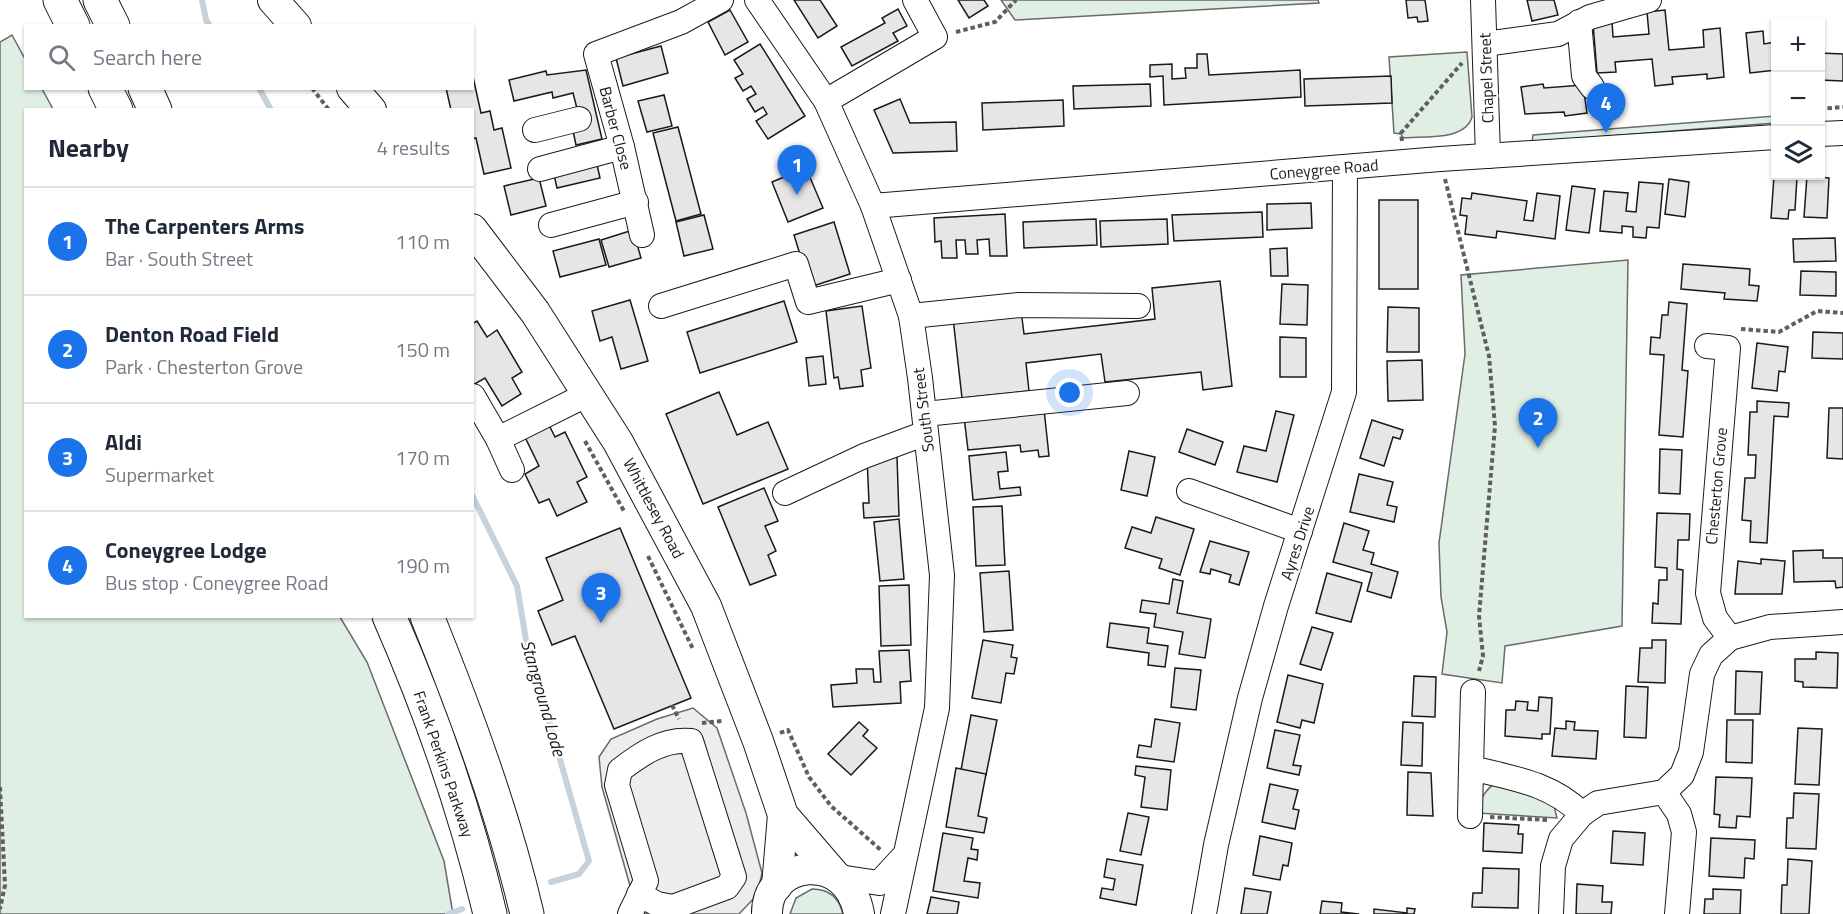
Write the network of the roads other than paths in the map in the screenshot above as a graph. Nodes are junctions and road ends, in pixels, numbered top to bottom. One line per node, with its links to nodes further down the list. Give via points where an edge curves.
1 (60, 0): 10 (highway)
2 (100, 0): 11 (highway)
3 (273, 0): 12 (main road)
4 (721, 0): 22 (street, Barber Close, via 681,22 596,54)
5 (757, 0): 18 (street, South Street)
6 (915, 0): 18 (street, via 934,37)
7 (1483, 0): 13 (street, Chapel Street)
8 (1649, 0): 9 (street)
9 (1579, 22): 13 (street, via 1558,34); 14 (street, via 1584,76)
10 (72, 24)
11 (112, 24)
12 (294, 24)
13 (1477, 50): 28 (street, Chapel Street)
14 (1592, 87)
15 (106, 90): 19 (highway)
16 (146, 90): 20 (highway)
17 (354, 90): 21 (main road)
18 (826, 101): 32 (street, South Street)
19 (115, 108)
20 (154, 108)
21 (368, 108)
22 (596, 114): 23 (street); 27 (street, Barber Close)
23 (535, 130)
24 (1843, 133): 25 (street)
25 (1825, 134)
26 (1771, 137): 28 (street, Coneygree Road)
27 (622, 147): 30 (street); 31 (street, Barber Close)
28 (1488, 156): 29 (street, Coneygree Road)
29 (1345, 167): 32 (street, Coneygree Road); 49 (street, Ayres Drive, via 1346,376 1340,408)
30 (540, 169)
31 (636, 202): 33 (street); 35 (street, Barber Close)
32 (873, 206): 36 (street, South Street)
33 (551, 225)
34 (474, 232): 42 (main road, Whittlesey Road, via 535,312)
35 (642, 235)
36 (899, 280): 37 (street, via 808,302 796,264); 39 (street, South Street)
37 (661, 306)
38 (1138, 306): 39 (street, via 1019,305)
39 (910, 316): 44 (street, South Street)
40 (1718, 347): 53 (street, Chesterton Grove, via 1708,593 1715,618)
41 (1127, 393): 44 (street)
42 (588, 394): 45 (street); 57 (main road, Whittlesey Road, via 706,606)
43 (474, 398): 45 (street)
44 (926, 423): 48 (street); 60 (street, South Street, via 942,575 937,708)
45 (498, 439): 46 (street)
46 (512, 470)
47 (1189, 491): 49 (street)
48 (785, 493)
49 (1300, 531): 71 (street, Ayres Drive, via 1250,699)
50 (390, 618): 65 (highway, Frank Perkins Parkway, via 427,708)
51 (428, 618): 62 (highway, via 463,708)
52 (1843, 622): 53 (street, via 1770,627)
53 (1730, 638): 56 (street, via 1711,655 1702,674 1691,752 1682,775)
54 (1473, 692): 55 (street)
55 (1471, 768): 58 (street); 59 (street, via 1543,786 1569,801)
56 (1664, 792): 59 (street, via 1598,803); 73 (street, via 1684,832)
57 (783, 815): 61 (main road, Whittlesey Road); 63 (main road, Whittlesey Road)
58 (1470, 816)
59 (1577, 821): 72 (street, via 1561,839 1553,866)
60 (906, 855): 61 (street, via 879,883); 69 (street, South Street); 70 (street)
61 (836, 875): 63 (main road, via 818,869 802,870 788,876); 68 (main road, Whittlesey Road, via 850,887)
62 (518, 876): 66 (highway); 67 (highway)
63 (769, 902)
64 (635, 904): 64 (street, via 646,881 617,785 620,770 642,753 677,739 691,741 734,877 727,887 673,908)
65 (490, 914)
66 (526, 914)
67 (537, 914)
68 (859, 914)
69 (867, 914)
70 (893, 914)
71 (1204, 914)
72 (1551, 914)
73 (1677, 914)

